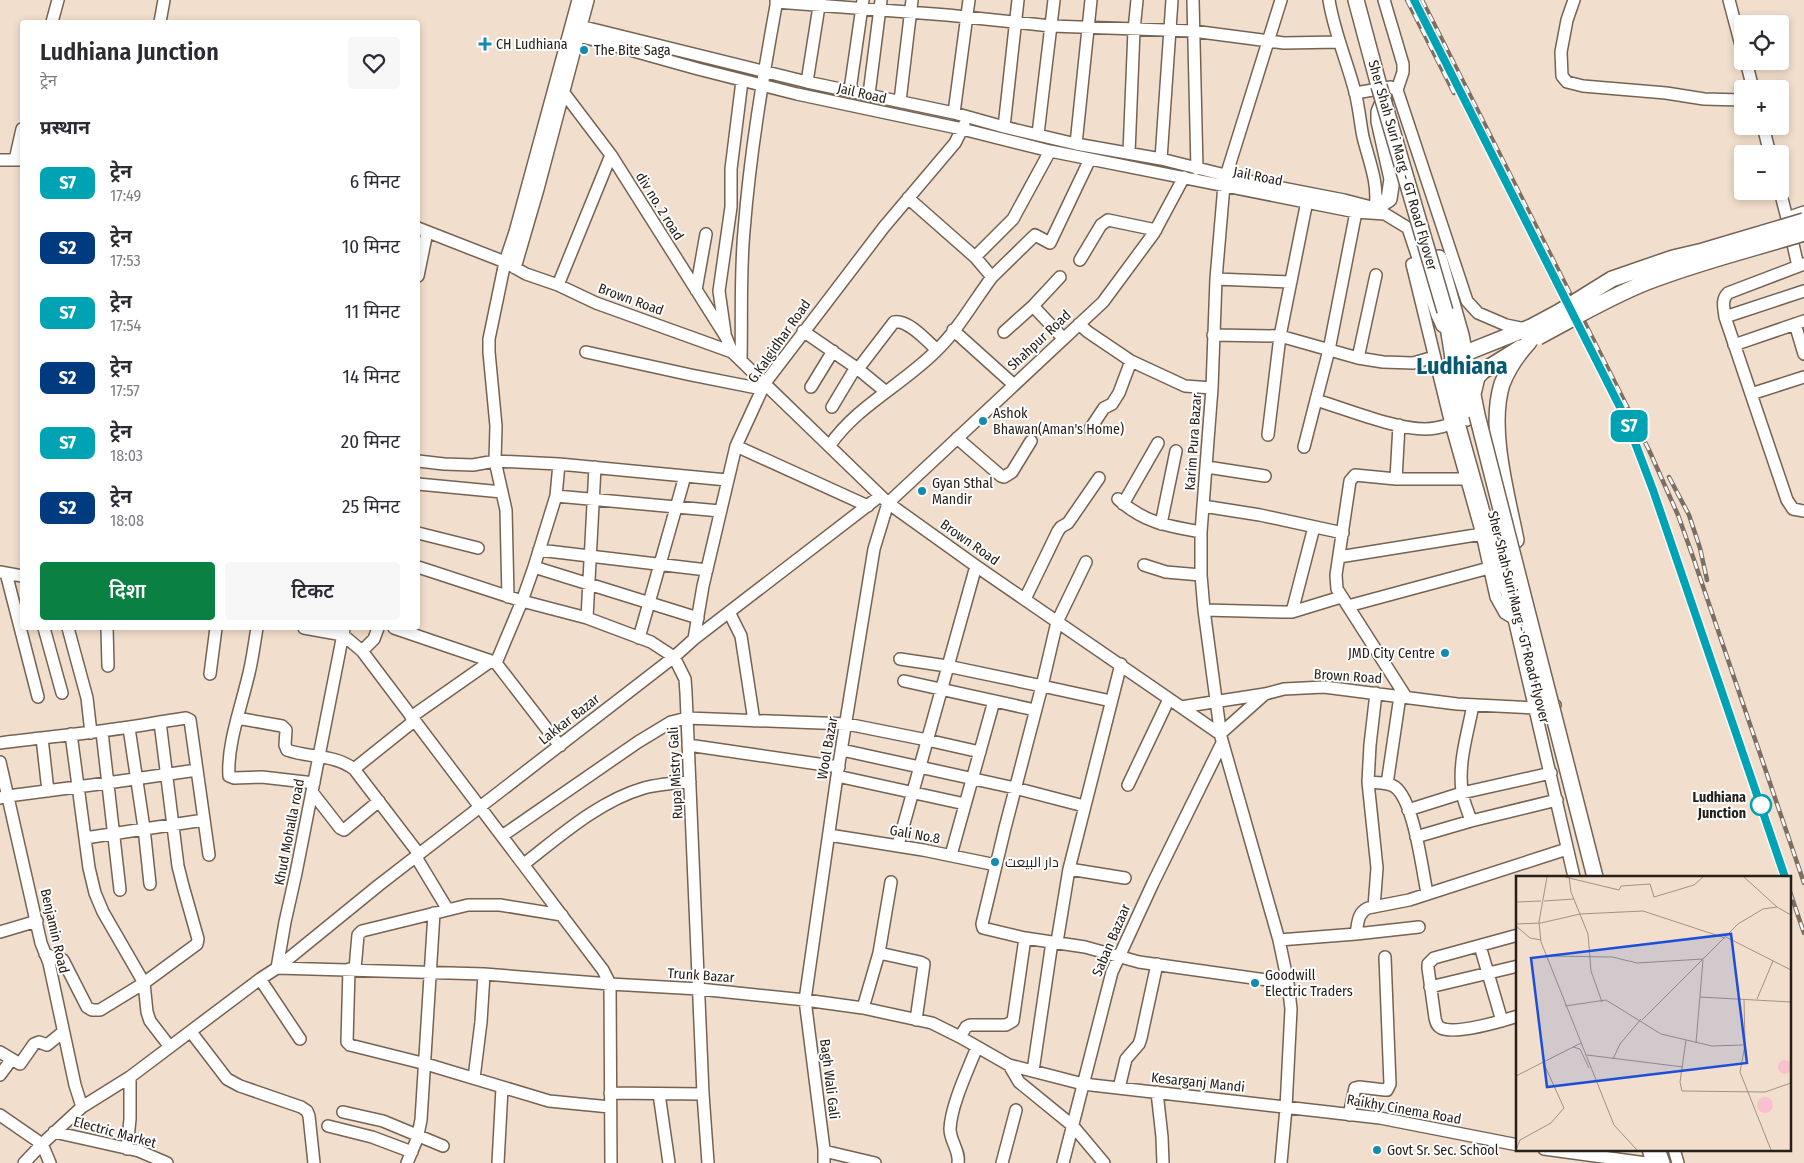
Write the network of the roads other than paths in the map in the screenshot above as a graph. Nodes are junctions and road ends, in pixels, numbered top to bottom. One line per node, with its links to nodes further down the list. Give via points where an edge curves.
1 (58, 0): 27 (street)
2 (164, 0): 28 (street)
3 (578, 0): 31 (street)
4 (588, 0): 31 (street)
5 (912, 0): 24 (street)
6 (969, 0): 25 (street)
7 (1018, 0): 29 (street)
8 (1054, 0): 30 (street)
9 (1091, 0): 32 (street)
10 (1137, 0): 33 (street)
11 (1172, 0): 34 (street)
12 (1193, 0): 35 (street)
13 (1281, 0): 36 (street, Karim Pura Bazar)
14 (1329, 0): 37 (street)
15 (1356, 0): 46 (main road, Sher Shah Suri Marg - GT Road Flyover, bridge)
16 (1365, 0): 86 (main road, Sher Shah Suri Marg - GT Road Flyover)
17 (1384, 0): 46 (street, via 1403,64 1403,72)
18 (1574, 0): 50 (street, via 1561,52 1562,76 1567,82 1704,100)
19 (1729, 0): 26 (street)
20 (777, 1): 21 (street); 40 (street)
21 (819, 2): 22 (street); 43 (street)
22 (862, 4): 23 (street); 45 (street)
23 (880, 5): 24 (street); 49 (street)
24 (910, 13): 25 (street); 51 (street)
25 (967, 17): 29 (street); 52 (street)
26 (1734, 19)
27 (53, 20)
28 (160, 20)
29 (1016, 22): 30 (street); 54 (street)
30 (1051, 26): 32 (street); 56 (street)
31 (575, 29): 38 (street, Jail Road); 39 (street, Jail Road); 41 (street); 47 (street)
32 (1088, 29): 33 (street); 57 (street)
33 (1134, 30): 34 (street); 59 (street)
34 (1170, 31): 35 (street); 62 (street)
35 (1193, 31): 36 (street); 65 (street)
36 (1268, 41): 37 (street); 67 (street, Karim Pura Bazar)
37 (1339, 42): 48 (street)
38 (702, 57): 39 (street); 40 (street, Jail Road)
39 (698, 69): 42 (street, Jail Road)
40 (764, 72): 43 (street, Jail Road); 44 (street)
41 (557, 80): 47 (street, div no. 2 road); 83 (street)
42 (742, 81): 44 (street, Jail Road); 105 (street, via 731,169 731,207 719,291)
43 (807, 82): 45 (street, Jail Road)
44 (761, 86): 55 (street, Jail Road); 118 (street, via 744,234)
45 (850, 90): 49 (street, Jail Road)
46 (1390, 92): 48 (street); 71 (main road, via 1379,112 1392,179); 86 (street); 100 (main road, Sher Shah Suri Marg - GT Road Flyover, bridge)
47 (564, 93): 60 (street, div no. 2 road); 85 (street)
48 (1355, 93): 71 (street, via 1377,192)
49 (869, 94): 51 (street, Jail Road)
50 (1734, 100)
51 (900, 101): 52 (street, Jail Road)
52 (954, 113): 53 (street, Jail Road)
53 (967, 117): 54 (street, Jail Road); 55 (street, G.Kalgidhar Road)
54 (1004, 127): 56 (street, Jail Road)
55 (962, 130): 58 (street, Jail Road); 68 (street, G.Kalgidhar Road, via 955,143)
56 (1038, 134): 57 (street, Jail Road)
57 (1076, 144): 59 (street, Jail Road)
58 (1050, 151): 61 (street, Jail Road); 81 (street, via 1013,219)
59 (1129, 153): 62 (street, Jail Road)
60 (611, 155): 92 (street); 93 (street, div no. 2 road)
61 (1090, 159): 66 (street, Jail Road); 88 (street, via 1051,242 1035,236)
62 (1161, 159): 65 (street, Jail Road)
63 (0, 160): 64 (street)
64 (19, 160)
65 (1197, 169): 67 (street, Jail Road)
66 (1184, 177): 67 (street, Jail Road); 77 (street, Shahpur Road)
67 (1225, 180): 70 (street, Jail Road); 71 (street, Jail Road); 90 (street, Karim Pura Bazar)
68 (908, 198): 81 (street); 101 (street, G.Kalgidhar Road)
69 (1782, 200): 74 (street)
70 (1307, 201): 72 (street, Jail Road); 91 (street)
71 (1384, 204): 72 (street, Jail Road); 100 (street, via 1408,228 1437,315 1442,326); 116 (street, via 1384,220 1401,232 1407,246)
72 (1356, 212): 110 (street)
73 (1804, 212): 74 (street)
74 (1787, 218): 84 (street)
75 (1804, 221): 107 (main road, bridge, via 1612,279 1559,312)
76 (422, 230): 80 (street); 83 (street, Brown Road)
77 (1156, 230): 82 (street, via 1108,220 1101,225); 98 (street, Shahpur Road, via 1103,302)
78 (1804, 233): 107 (main road, bridge, via 1646,282)
79 (706, 234): 93 (street)
80 (420, 253)
81 (975, 258): 88 (street)
82 (1080, 260)
83 (505, 262): 85 (street, Brown Road); 146 (street, via 489,339 496,426)
84 (1801, 265): 96 (street, via 1728,293 1723,303)
85 (515, 268): 92 (street, Brown Road)
86 (1451, 274): 107 (street, via 1478,313); 115 (main road, Sher Shah Suri Marg - GT Road Flyover, via 1461,335)
87 (1376, 275): 117 (street)
88 (992, 277): 99 (street)
89 (1060, 277): 95 (street)
90 (1216, 279): 91 (street); 103 (street, Karim Pura Bazar)
91 (1290, 282): 104 (street)
92 (558, 285): 113 (street, Brown Road, via 596,303)
93 (696, 290): 105 (street, div no. 2 road)
94 (1804, 291): 96 (street)
95 (1033, 306): 102 (street); 106 (street)
96 (1725, 317): 108 (street)
97 (1800, 322): 108 (street); 114 (street)
98 (1079, 324): 106 (street, Shahpur Road); 119 (street)
99 (953, 330): 109 (street); 124 (street)
100 (1449, 330): 115 (main road, Sher Shah Suri Marg - GT Road Flyover)
101 (803, 331): 111 (street); 125 (street, G.Kalgidhar Road)
102 (1004, 332)
103 (1213, 335): 104 (street); 127 (street, Karim Pura Bazar)
104 (1280, 336): 110 (street); 136 (street)
105 (726, 337): 113 (street, div no. 2 road)
106 (1063, 338): 124 (street, Shahpur Road)
107 (1527, 338): 115 (main road); 121 (main road); 130 (main road, via 1483,370 1477,377); 137 (main road, via 1502,385 1498,401)
108 (1734, 345): 129 (street)
109 (937, 350): 120 (street, via 899,321 891,326); 128 (street)
110 (1329, 350): 117 (street); 131 (street)
111 (833, 351): 120 (street); 126 (street)
112 (586, 352): 125 (street, via 691,375)
113 (732, 352): 118 (street, Brown Road)
114 (1804, 354)
115 (1458, 356): 121 (main road, Sher Shah Suri Marg - GT Road Flyover); 123 (main road, via 1448,374); 300 (main road, Sher Shah Suri Marg - GT Road Flyover)
116 (1434, 357): 117 (street, via 1400,364); 133 (street)
117 (1358, 358)
118 (741, 360): 125 (street, Brown Road)
119 (1131, 362): 127 (street, via 1185,386); 135 (street, via 1119,393 1112,404 1104,408)
120 (857, 368): 128 (street); 132 (street)
121 (1468, 370): 130 (main road, Sher Shah Suri Marg - GT Road Flyover)
122 (1804, 377): 129 (street)
123 (1450, 382): 199 (street)
124 (1013, 384): 138 (street, Shahpur Road)
125 (763, 386): 141 (street, Brown Road); 142 (street, G.Kalgidhar Road)
126 (810, 387)
127 (1212, 388): 149 (street, Karim Pura Bazar)
128 (886, 392): 141 (street, via 848,422)
129 (1751, 394): 165 (street, via 1787,500 1793,509)
130 (1472, 395): 137 (main road); 301 (main road, Sher Shah Suri Marg - GT Road Flyover, bridge)
131 (1316, 400): 134 (street); 143 (street)
132 (832, 407)
133 (1451, 424): 134 (street, via 1436,429); 154 (street)
134 (1399, 425): 153 (street)
135 (1090, 430)
136 (1268, 435)
137 (1498, 436): 193 (main road)
138 (957, 438): 139 (street, via 1004,477 1012,472); 160 (street, Shahpur Road)
139 (1031, 441)
140 (1158, 443): 166 (street, via 1120,501 1141,517)
141 (830, 445): 160 (street, Brown Road)
142 (736, 446): 155 (street, G.Kalgidhar Road); 162 (street)
143 (1304, 447)
144 (1176, 451): 166 (street)
145 (420, 461): 146 (street, via 473,465)
146 (495, 461): 147 (street); 157 (street)
147 (559, 464): 148 (street); 158 (street)
148 (595, 467): 150 (street); 159 (street)
149 (1207, 467): 151 (street); 163 (street, Karim Pura Bazar)
150 (685, 476): 155 (street); 161 (street)
151 (1265, 476)
152 (1099, 478): 189 (street, via 1068,523 1058,531)
153 (1396, 479): 154 (street); 169 (street, via 1352,476)
154 (1466, 479): 171 (street)
155 (727, 480): 164 (street, G.Kalgidhar Road)
156 (420, 484): 157 (street)
157 (502, 492): 188 (street, via 506,510)
158 (556, 496): 159 (street); 173 (street)
159 (593, 499): 161 (street); 174 (street)
160 (884, 500): 162 (street, Lakkar Bazar); 179 (street, Brown Road); 242 (street, Wool Bazar)
161 (677, 506): 164 (street); 177 (street)
162 (868, 506): 195 (street, Lakkar Bazar)
163 (1203, 506): 167 (street); 168 (street, Karim Pura Bazar)
164 (720, 511): 183 (street, G.Kalgidhar Road)
165 (1804, 511)
166 (1161, 524): 168 (street)
167 (1314, 527): 169 (street); 196 (street)
168 (1201, 532): 185 (street, Karim Pura Bazar)
169 (1343, 533): 175 (street)
170 (420, 534): 172 (street)
171 (1482, 534): 175 (street); 182 (street)
172 (478, 548)
173 (539, 550): 174 (street); 180 (street)
174 (589, 556): 177 (street); 187 (street)
175 (1338, 557): 191 (street, via 1336,584)
176 (1086, 562): 200 (street)
177 (660, 565): 183 (street); 192 (street)
178 (1144, 565): 185 (street, via 1166,572)
179 (976, 566): 189 (street, Brown Road); 218 (street)
180 (534, 567): 187 (street); 190 (street)
181 (420, 568): 188 (street)
182 (1489, 568): 191 (street); 199 (street, via 1499,605 1507,616)
183 (707, 570): 198 (street, G.Kalgidhar Road)
184 (3, 572): 186 (street); 227 (street)
185 (1201, 575): 194 (street, Karim Pura Bazar)
186 (20, 576)
187 (588, 583): 192 (street); 197 (street)
188 (508, 597): 190 (street)
189 (1025, 599): 200 (street, Brown Road)
190 (522, 601): 197 (street); 215 (street)
191 (1344, 602): 196 (street); 226 (street)
192 (649, 603): 198 (street); 210 (street)
193 (1531, 608): 199 (street, via 1522,619); 233 (street)
194 (1204, 610): 196 (street); 229 (street, Karim Pura Bazar)
195 (729, 612): 211 (street, Lakkar Bazar); 240 (street, via 741,636)
196 (1292, 612)
197 (587, 618): 210 (street)
198 (698, 618): 211 (street, G.Kalgidhar Road)
199 (1514, 619): 235 (street)
200 (1057, 622): 216 (street, Brown Road); 221 (street)
201 (45, 630): 223 (street)
202 (69, 630): 244 (street)
203 (107, 630): 217 (street)
204 (216, 630): 219 (street)
205 (257, 630): 237 (street)
206 (331, 630): 209 (street)
207 (377, 630): 212 (street, via 374,639)
208 (400, 630): 215 (street)
209 (344, 631): 212 (street); 254 (street, Khud Mohalla road)
210 (639, 638): 213 (street)
211 (694, 638): 213 (street, Lakkar Bazar)
212 (362, 651): 239 (street)
213 (674, 657): 238 (street, Rupa Mistry Gali, via 685,679); 251 (street, Lakkar Bazar)
214 (900, 659): 218 (street)
215 (493, 662): 239 (street); 251 (street)
216 (1121, 664): 228 (street, Brown Road); 231 (street)
217 (108, 666)
218 (948, 666): 221 (street); 222 (street)
219 (210, 674)
220 (904, 680): 222 (street)
221 (1042, 686): 231 (street); 236 (street)
222 (941, 689): 230 (street); 248 (street)
223 (62, 693)
224 (1376, 693): 225 (street, Brown Road, via 1324,687 1284,689); 226 (street, Brown Road); 265 (street)
225 (1265, 694): 229 (street, Brown Road); 247 (street)
226 (1403, 696): 232 (street, Brown Road); 267 (street)
227 (38, 697)
228 (1169, 698): 234 (street, Brown Road); 268 (street)
229 (1216, 700): 234 (street, Brown Road); 247 (street, Karim Pura Bazar)
230 (994, 701): 236 (street); 253 (street)
231 (1111, 701): 279 (street)
232 (1473, 705): 235 (street, Brown Road); 274 (street, via 1463,756)
233 (1555, 705): 235 (street, Brown Road); 302 (street)
234 (1181, 707): 247 (street)
235 (1534, 708): 260 (street)
236 (1035, 710): 271 (street)
237 (237, 718): 254 (street, via 282,726 286,730 287,750); 270 (street, via 230,753 230,777 262,777)
238 (687, 718): 240 (street); 250 (street, Rupa Mistry Gali); 288 (street, via 671,722 638,742)
239 (412, 719): 257 (street); 280 (street)
240 (754, 721): 242 (street)
241 (160, 722): 243 (street); 258 (street, via 190,720); 261 (street)
242 (847, 724): 248 (street); 252 (street, Wool Bazar)
243 (129, 728): 244 (street); 262 (street)
244 (97, 732): 245 (street); 266 (street)
245 (71, 734): 246 (street); 269 (street)
246 (42, 738): 249 (street); 272 (street)
247 (1221, 738): 318 (street, Karim Pura Bazar); 323 (street, Saban Bazaar)
248 (927, 740): 253 (street); 256 (street)
249 (0, 743)
250 (688, 745): 259 (street); 264 (street, Rupa Mistry Gali)
251 (560, 746): 280 (street, Lakkar Bazar)
252 (842, 750): 256 (street); 259 (street, Wool Bazar)
253 (980, 752): 263 (street)
254 (320, 756): 257 (street); 270 (street, Khud Mohalla road)
255 (0, 762): 275 (street, Benjamin Road)
256 (920, 767): 263 (street); 273 (street)
257 (354, 769): 277 (street)
258 (197, 770): 261 (street); 282 (street)
259 (838, 772): 273 (street); 287 (street, Wool Bazar)
260 (1550, 773): 274 (street); 276 (street)
261 (167, 774): 262 (street); 284 (street)
262 (137, 779): 266 (street); 285 (street)
263 (972, 779): 271 (street); 278 (street)
264 (690, 782): 296 (street, via 644,788 610,802); 337 (street, Rupa Mistry Gali)
265 (1368, 782): 267 (street); 308 (street, via 1377,868)
266 (107, 784): 269 (street); 286 (street)
267 (1387, 784): 281 (street, via 1401,793)
268 (1128, 785)
269 (78, 786): 272 (street); 290 (street)
270 (313, 787): 277 (street, via 344,830); 327 (street, Khud Mohalla road)
271 (1015, 788): 279 (street); 297 (street)
272 (48, 791): 275 (street)
273 (913, 792): 278 (street); 291 (street)
274 (1462, 793): 281 (street); 283 (street)
275 (4, 797): 312 (street, Benjamin Road)
276 (1556, 800): 283 (street); 292 (street)
277 (379, 801): 294 (street)
278 (965, 804): 295 (street)
279 (1084, 806): 298 (street)
280 (480, 808): 288 (street); 294 (street, Lakkar Bazar)
281 (1408, 810): 289 (street)
282 (204, 820): 284 (street); 293 (street)
283 (1471, 821): 289 (street)
284 (174, 823): 285 (street); 333 (street, via 180,877 198,941)
285 (144, 828): 286 (street); 305 (street)
286 (114, 834): 290 (street); 306 (street)
287 (829, 834): 291 (street, Gali No.8); 338 (street, Wool Bazar)
288 (502, 836): 296 (street)
289 (1416, 837): 307 (street)
290 (85, 838): 333 (street, via 95,893)
291 (898, 845): 295 (street, Gali No.8)
292 (1567, 849): 299 (street); 307 (street)
293 (209, 855)
294 (417, 856): 309 (street); 327 (street, Lakkar Bazar)
295 (951, 856): 297 (street, Gali No.8)
296 (524, 864): 311 (street)
297 (996, 865): 317 (street, via 982,926 986,930)
298 (1069, 869): 303 (street); 319 (street)
299 (1574, 876)
300 (1585, 876)
301 (1595, 876)
302 (1601, 876)
303 (1125, 878)
304 (891, 882): 322 (street)
305 (150, 884)
306 (120, 890)
307 (1427, 893): 308 (street)
308 (1374, 907): 315 (street, via 1364,910 1359,916)
309 (448, 910): 310 (street); 311 (street, via 468,905 493,905)
310 (434, 914): 328 (street, via 362,931 358,935); 329 (street)
311 (562, 915): 335 (street, via 594,956)
312 (37, 921): 314 (street); 321 (street, Benjamin Road)
313 (1419, 927): 315 (street)
314 (0, 932)
315 (1356, 934): 318 (street)
316 (1516, 936): 320 (street)
317 (1025, 938): 319 (street); 345 (street, via 1013,1021 1006,1025 970,1025)
318 (1279, 940): 334 (street, Karim Pura Bazar)
319 (1055, 942): 323 (street, via 1093,948); 353 (street)
320 (1480, 946): 331 (street); 336 (street, via 1431,960 1428,968)
321 (46, 954): 333 (street, via 63,960 86,1006 92,1010 100,1010); 343 (street, Benjamin Road)
322 (879, 954): 339 (street); 341 (street, via 924,964)
323 (1119, 957): 325 (street); 357 (street, Saban Bazaar, via 1110,978)
324 (1385, 957): 370 (street, via 1390,1084 1388,1090 1354,1088)
325 (1157, 964): 334 (street); 359 (street, via 1142,1038 1126,1059)
326 (1516, 967): 331 (street)
327 (277, 968): 328 (street, Trunk Bazar); 332 (street)
328 (352, 969): 329 (street, Trunk Bazar); 351 (street, via 348,1044)
329 (430, 972): 330 (street, Trunk Bazar); 351 (street)
330 (484, 974): 335 (street, Trunk Bazar); 356 (street)
331 (1488, 974): 336 (street); 342 (street)
332 (260, 979): 344 (street); 346 (street)
333 (144, 983): 347 (street, via 148,1016)
334 (1288, 983): 366 (street, Karim Pura Bazar, via 1291,1009)
335 (610, 984): 337 (street, Trunk Bazar); 361 (street)
336 (1430, 987): 342 (street, via 1436,1023 1442,1029)
337 (699, 989): 338 (street, Trunk Bazar); 363 (street, Rupa Mistry Gali)
338 (805, 1000): 339 (street, Trunk Bazar); 384 (street, Bagh Wali Gali)
339 (863, 1008): 341 (street, Trunk Bazar)
340 (1516, 1017): 342 (street)
341 (916, 1020): 345 (street, Trunk Bazar, via 932,1023)
342 (1502, 1021)
343 (63, 1032): 350 (street, via 47,1044 34,1044 20,1064); 364 (street, Benjamin Road)
344 (191, 1032): 347 (street); 391 (street, via 227,1079 307,1111)
345 (960, 1037): 348 (street, Trunk Bazar)
346 (300, 1039)
347 (170, 1047): 355 (street)
348 (977, 1047): 352 (street, Trunk Bazar); 397 (street, via 950,1126)
349 (0, 1052): 350 (street)
350 (11, 1060): 354 (street)
351 (426, 1064): 356 (street); 374 (street)
352 (1009, 1065): 353 (street, Trunk Bazar); 372 (street, via 1020,1082)
353 (1033, 1071): 357 (street, Trunk Bazar)
354 (0, 1074)
355 (130, 1077): 364 (street); 378 (street)
356 (474, 1078): 358 (street)
357 (1083, 1084): 359 (street, Trunk Bazar); 372 (street, Saban Bazaar)
358 (502, 1088): 365 (street, via 549,1101); 392 (street)
359 (1113, 1088): 360 (street, Kesarganj Mandi)
360 (1157, 1092): 366 (street, Kesarganj Mandi); 401 (street)
361 (610, 1093): 362 (street); 365 (street)
362 (659, 1094): 363 (street); 394 (street)
363 (703, 1094): 395 (street, Rupa Mistry Gali)
364 (82, 1107): 373 (street)
365 (610, 1107): 393 (street)
366 (1286, 1108): 370 (street, Raikhy Cinema Road); 402 (street, Karim Pura Bazar)
367 (1016, 1110): 398 (street)
368 (343, 1112): 374 (street, via 383,1121)
369 (0, 1115): 375 (street)
370 (1349, 1115): 376 (street, Raikhy Cinema Road)
371 (328, 1126): 386 (street, via 372,1137)
372 (1073, 1126): 399 (street, Saban Bazaar); 400 (street)
373 (54, 1132): 375 (street); 378 (street, Electric Market)
374 (418, 1136): 377 (street); 386 (street)
375 (42, 1144): 388 (street); 389 (street)
376 (1516, 1145)
377 (443, 1146)
378 (127, 1149): 390 (street, Electric Market)
379 (1546, 1150): 385 (street)
380 (1648, 1150): 404 (street)
381 (1657, 1150): 405 (main road)
382 (1667, 1150): 406 (main road)
383 (1674, 1150): 407 (street)
384 (824, 1157): 387 (street)
385 (1561, 1157): 403 (street)
386 (409, 1158)
387 (856, 1161): 396 (street)
388 (24, 1163)
389 (50, 1163)
390 (167, 1163)
391 (314, 1163)
392 (498, 1163)
393 (611, 1163)
394 (669, 1163)
395 (708, 1163)
396 (875, 1163)
397 (958, 1163)
398 (1002, 1163)
399 (1064, 1163)
400 (1104, 1163)
401 (1163, 1163)
402 (1281, 1163)
403 (1646, 1163)
404 (1652, 1163)
405 (1662, 1163)
406 (1672, 1163)
407 (1678, 1163)

